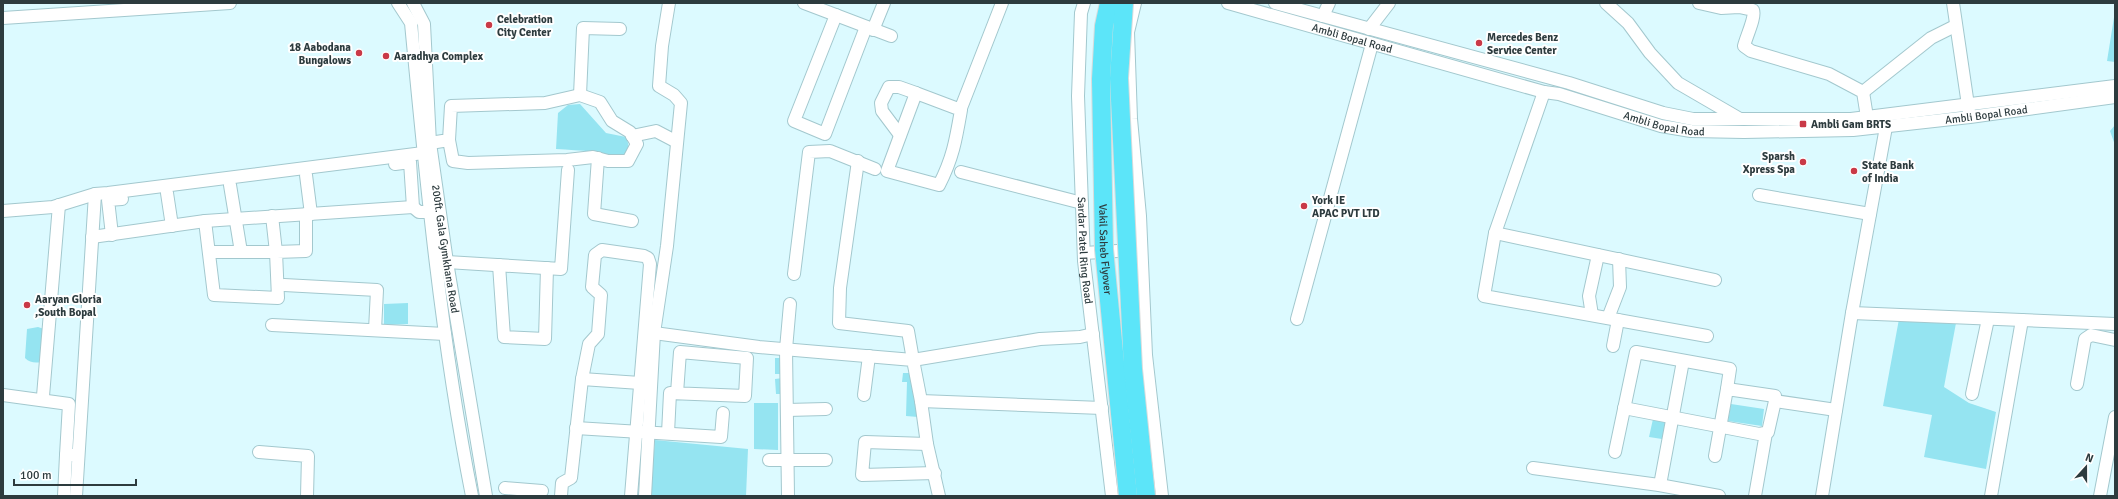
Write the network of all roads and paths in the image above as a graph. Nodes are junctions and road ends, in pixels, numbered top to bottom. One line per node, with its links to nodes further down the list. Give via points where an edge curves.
1 (230, 3): 19 (street)
2 (398, 3): 46 (street, via 411,23)
3 (413, 3): 46 (street, 200ft. Gala Gymkhana Road, via 424,24)
4 (669, 3): 45 (street, via 659,86 674,95 681,103)
5 (804, 3): 20 (street)
6 (884, 3): 24 (street)
7 (1002, 3): 36 (street)
8 (1084, 3): 57 (street, Sardar Patel Ring Road, via 1081,13 1078,96)
9 (1109, 3): 155 (highway, Vakil Saheb Flyover, bridge, via 1104,26 1101,79 1104,249)
10 (1124, 3): 156 (highway, Vakil Saheb Flyover, bridge, via 1120,94 1133,369)
11 (1135, 3): 72 (street, via 1128,32 1131,119)
12 (1228, 3): 28 (street, Ambli Bopal Road)
13 (1275, 3): 21 (street, Ambli Bopal Road)
14 (1329, 3): 21 (street)
15 (1389, 3): 25 (street)
16 (1606, 3): 39 (street, via 1628,22 1650,53 1678,82)
17 (1699, 3): 31 (street, via 1721,8 1739,7 1752,10 1754,17 1744,46 1751,51 1829,74)
18 (1953, 3): 23 (street)
19 (105, 7): 22 (street)
20 (836, 16): 24 (street); 24 (street, via 794,122 825,134 840,91)
21 (1323, 16): 25 (street, Ambli Bopal Road)
22 (3, 18)
23 (1955, 26): 31 (street, via 1931,38); 35 (street)
24 (869, 28): 27 (street)
25 (1369, 29): 39 (street, Ambli Bopal Road, via 1569,83 1663,113 1693,119)
26 (620, 30): 33 (street, via 583,28)
27 (892, 36)
28 (1372, 44): 30 (street, Ambli Bopal Road); 88 (street)
29 (2115, 86): 35 (street, Ambli Bopal Road)
30 (1544, 92): 40 (street, Ambli Bopal Road, via 1559,94 1661,126 1691,131); 69 (street)
31 (1863, 92): 37 (street)
32 (916, 93): 36 (street); 42 (street); 42 (street, via 899,87 889,87 881,103 882,111)
33 (580, 95): 43 (street, via 600,102 612,121); 44 (street, via 545,103 451,106)
34 (2115, 97): 38 (street, Ambli Bopal Road)
35 (1968, 105): 37 (street, Ambli Bopal Road); 38 (street)
36 (961, 110): 42 (street, via 951,161 939,185 887,171)
37 (1867, 117): 40 (street, Ambli Bopal Road)
38 (1970, 117): 41 (street, Ambli Bopal Road)
39 (1741, 120): 40 (street, Ambli Bopal Road)
40 (1852, 125): 41 (street, Ambli Bopal Road)
41 (1886, 127): 63 (street)
42 (900, 135)
43 (632, 136): 45 (street, via 656,131); 47 (street, via 637,144 628,161)
44 (449, 140): 46 (street); 47 (street, via 453,161 468,163)
45 (677, 142): 95 (street, via 667,246)
46 (427, 148): 55 (street); 61 (street); 79 (street, 200ft. Gala Gymkhana Road)
47 (598, 158): 67 (street, via 594,214)
48 (858, 161): 49 (street); 82 (street, via 830,151 809,152); 103 (street, via 840,288 839,323 908,331)
49 (875, 169)
50 (568, 170): 81 (street, via 561,269)
51 (961, 172): 57 (street)
52 (306, 175): 53 (street); 59 (street, via 410,162); 62 (street)
53 (230, 185): 54 (street); 65 (street)
54 (167, 193): 68 (street); 70 (street, via 108,200)
55 (94, 194): 58 (street); 71 (street)
56 (1759, 195): 63 (street)
57 (1082, 203): 76 (street, Sardar Patel Ring Road)
58 (59, 205): 60 (street); 113 (street)
59 (413, 207): 61 (street, via 419,212); 62 (street)
60 (3, 211)
61 (429, 212): 96 (street)
62 (309, 214): 64 (street); 75 (street, via 306,251)
63 (1870, 214): 86 (street)
64 (272, 216): 65 (street); 75 (street)
65 (235, 219): 66 (street); 74 (street)
66 (205, 221): 68 (street); 73 (street)
67 (632, 221)
68 (172, 226): 70 (street)
69 (1495, 233): 77 (street); 87 (street, via 1484,296)
70 (112, 235): 71 (street)
71 (92, 237): 134 (street)
72 (1141, 250): 76 (street); 157 (street, via 1146,355)
73 (209, 252): 74 (street); 75 (street, via 214,295 278,298)
74 (241, 252): 75 (street)
75 (276, 252)
76 (1084, 253): 97 (street, Sardar Patel Ring Road)
77 (1598, 255): 78 (street); 87 (street, via 1590,290 1589,304)
78 (1619, 260): 83 (street); 89 (street, via 1620,286)
79 (447, 262): 80 (street); 148 (street, 200ft. Gala Gymkhana Road)
80 (499, 265): 81 (street); 81 (street, via 504,336 545,339)
81 (548, 268)
82 (794, 274)
83 (1715, 280)
84 (284, 285): 94 (street, via 377,290)
85 (790, 304): 101 (street)
86 (1852, 313): 90 (street); 120 (street)
87 (1592, 315): 89 (street)
88 (1297, 319)
89 (1613, 319): 98 (street); 100 (street)
90 (1988, 319): 91 (street); 111 (street)
91 (2022, 320): 92 (street); 161 (street)
92 (2115, 324)
93 (272, 325): 94 (street)
94 (375, 330): 96 (street)
95 (654, 333): 101 (street); 127 (street)
96 (445, 334): 147 (street)
97 (1093, 334): 103 (street, via 1040,339); 116 (street, Sardar Patel Ring Road)
98 (1708, 336)
99 (2115, 340): 107 (street, via 2088,336 2085,339)
100 (1613, 346)
101 (786, 349): 102 (street); 119 (street)
102 (869, 356): 103 (street); 110 (street)
103 (913, 360): 114 (street)
104 (1683, 361): 108 (street, via 1730,369); 117 (street, via 1636,352); 122 (street)
105 (582, 379): 106 (street); 106 (street, via 589,344 598,334 601,295 592,287 595,255 602,250 644,256 650,264); 125 (street)
106 (640, 384): 126 (street)
107 (2077, 384)
108 (1727, 389): 115 (street, via 1775,396); 124 (street)
109 (677, 393): 109 (street, via 745,396 747,358 680,352); 128 (street, via 670,393)
110 (864, 394)
111 (1972, 394)
112 (3, 395): 133 (street, via 69,404)
113 (43, 396)
114 (921, 401): 116 (street); 130 (street)
115 (1775, 401): 120 (street); 129 (street, via 1770,428)
116 (1102, 408): 154 (street, Sardar Patel Ring Road)
117 (1624, 408): 122 (street); 132 (street)
118 (826, 409): 119 (street)
119 (787, 410): 138 (street)
120 (1836, 410): 160 (street)
121 (723, 413): 128 (street, via 721,437)
122 (1672, 417): 124 (street); 141 (street)
123 (2115, 417): 162 (street)
124 (1721, 426): 129 (street); 135 (street)
125 (576, 428): 126 (street); 149 (street, via 571,478 562,483)
126 (636, 432): 127 (street); 150 (street)
127 (649, 432): 128 (street); 151 (street)
128 (668, 433)
129 (1766, 434): 159 (street)
130 (927, 444): 140 (street); 140 (street, via 864,442 862,474)
131 (259, 452): 146 (street, via 308,456)
132 (1614, 452)
133 (66, 455): 134 (street); 144 (street)
134 (78, 455): 145 (street)
135 (1715, 456)
136 (769, 460): 138 (street)
137 (826, 460): 138 (street)
138 (788, 461): 152 (street)
139 (1533, 468): 141 (street)
140 (935, 472): 153 (street)
141 (1660, 485): 158 (street)
142 (506, 488): 143 (street)
143 (542, 490)
144 (64, 496)
145 (76, 496)
146 (306, 496)
147 (472, 496)
148 (486, 496)
149 (561, 496)
150 (631, 496)
151 (645, 496)
152 (788, 496)
153 (939, 496)
154 (1112, 496)
155 (1128, 496)
156 (1146, 496)
157 (1162, 496)
158 (1720, 496)
159 (1755, 496)
160 (1822, 496)
161 (1991, 496)
162 (2100, 496)

